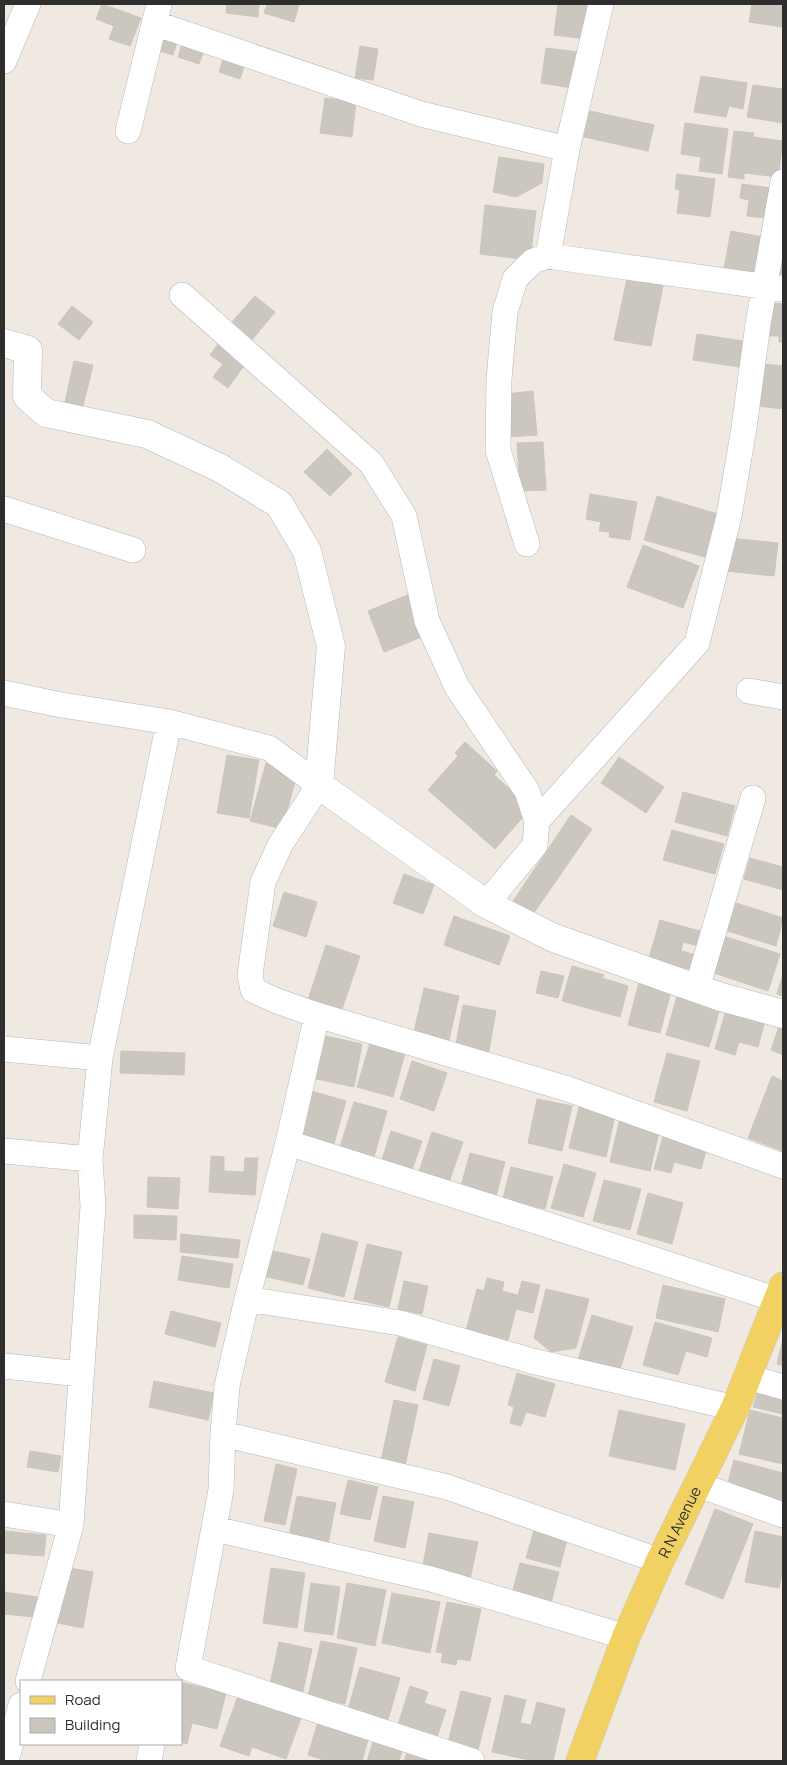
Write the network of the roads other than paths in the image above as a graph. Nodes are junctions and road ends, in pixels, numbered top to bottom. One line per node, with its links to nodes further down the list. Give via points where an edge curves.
1 (28, 4): 4 (street)
2 (601, 4): 6 (street)
3 (157, 14): 5 (street); 6 (street, via 421,114)
4 (4, 61)
5 (128, 131)
6 (567, 149): 8 (street)
7 (783, 182): 9 (street)
8 (548, 256): 9 (street); 13 (street, via 533,261 515,279 505,312 499,379 498,450)
9 (774, 287): 21 (street, via 728,516 697,644)
10 (182, 295): 21 (street, via 371,463 404,516 427,621 457,687 526,791)
11 (4, 342): 19 (street, via 28,350 27,396 46,413 147,434 220,468 280,504 307,551 331,646)
12 (4, 509): 14 (street)
13 (526, 544)
14 (133, 550)
15 (749, 691): 17 (street)
16 (4, 693): 18 (street)
17 (783, 697)
18 (169, 722): 19 (street, via 268,748); 27 (street)
19 (319, 786): 22 (street); 25 (street, via 280,845 264,882 250,975 253,990)
20 (753, 798): 23 (street)
21 (537, 821): 22 (street, via 534,845)
22 (486, 904): 23 (street, via 554,938)
23 (696, 988): 24 (street)
24 (783, 1014)
25 (317, 1015): 28 (street); 31 (street, via 568,1089)
26 (4, 1049): 27 (street)
27 (100, 1058): 30 (street)
28 (288, 1143): 32 (street, via 554,1227); 33 (street)
29 (4, 1151): 30 (street)
30 (90, 1159): 35 (street, via 93,1206)
31 (783, 1166)
32 (781, 1293): 36 (main road, R N Avenue)
33 (247, 1298): 38 (street, via 400,1323 532,1361); 39 (street, via 227,1386)
34 (4, 1366): 35 (street)
35 (81, 1374): 43 (street)
36 (748, 1377): 37 (street); 38 (main road, R N Avenue)
37 (783, 1387)
38 (735, 1408): 40 (main road, R N Avenue)
39 (223, 1434): 44 (street, via 221,1490); 45 (street, via 447,1487)
40 (699, 1485): 42 (street); 45 (main road, R N Avenue)
41 (4, 1514): 43 (street)
42 (783, 1514)
43 (71, 1525): 47 (street)
44 (215, 1530): 46 (street, via 431,1579); 52 (street, via 188,1668)
45 (660, 1561): 46 (main road, R N Avenue)
46 (626, 1637): 53 (main road, R N Avenue)
47 (28, 1680)
48 (20, 1709): 50 (street)
49 (152, 1745): 51 (street)
50 (6, 1761)
51 (149, 1761)
52 (472, 1761)
53 (580, 1761)

